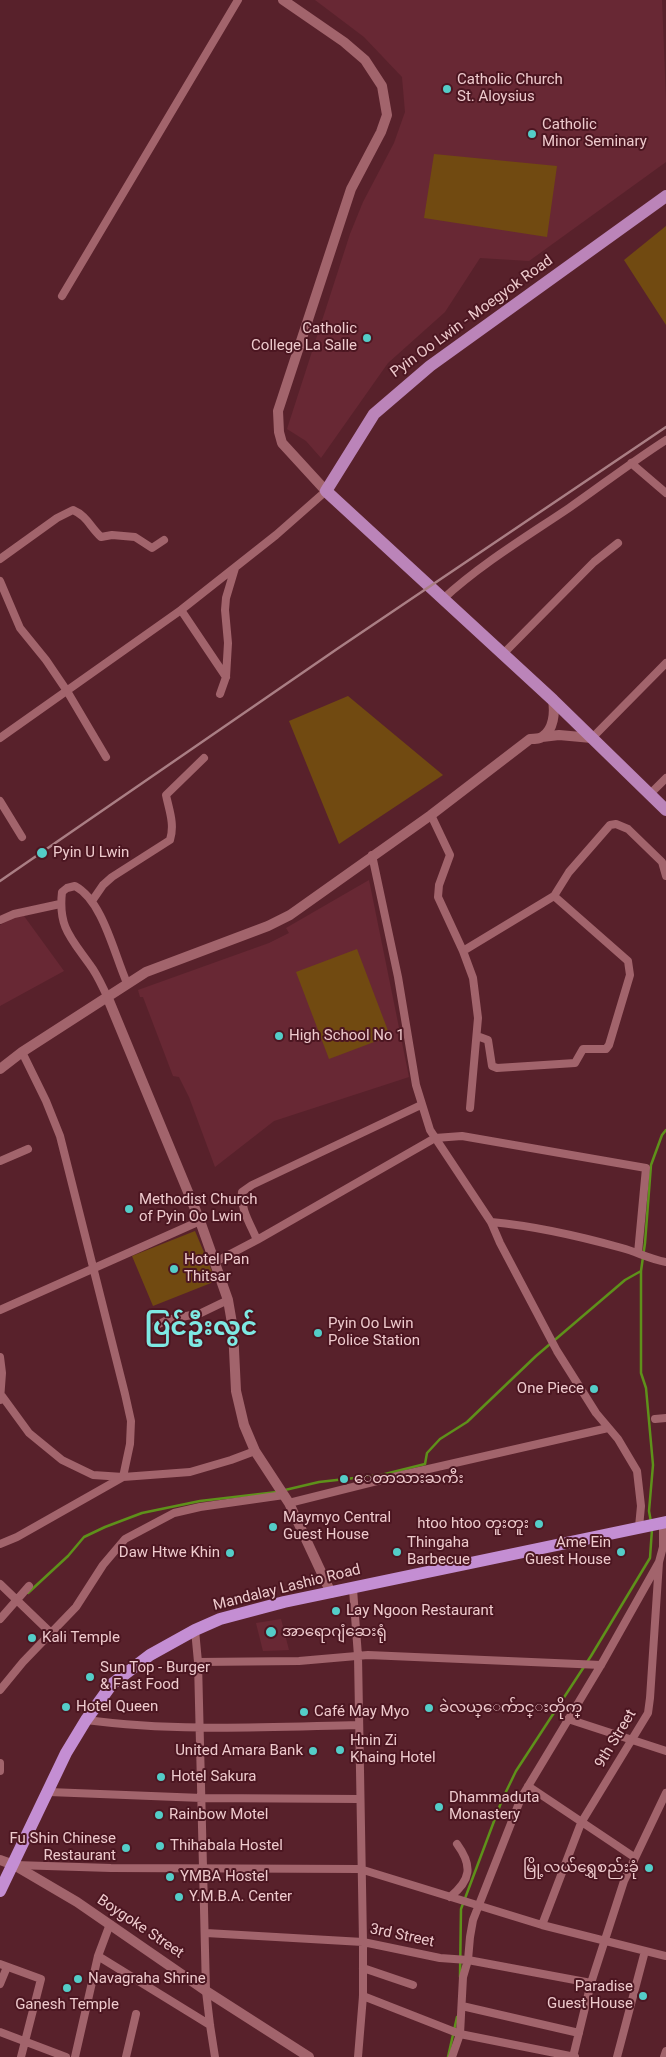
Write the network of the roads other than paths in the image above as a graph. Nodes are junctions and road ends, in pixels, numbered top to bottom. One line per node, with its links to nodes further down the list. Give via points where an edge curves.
1 (238, 0): 4 (street)
2 (284, 0): 7 (street, via 365,60 382,86 387,115 351,188 278,410 282,443)
3 (666, 196): 7 (main road, Pyin Oo Lwin - Moegyok Road, via 396,394 374,414)
4 (62, 296)
5 (666, 440): 6 (street)
6 (631, 462): 8 (street); 14 (street, via 468,576)
7 (326, 491): 12 (street); 14 (main road)
8 (666, 494)
9 (164, 540): 11 (street, via 152,548 135,537 101,537 85,517 73,510)
10 (618, 543): 16 (street, via 594,562)
11 (0, 559)
12 (236, 568): 15 (street); 18 (street, via 226,598)
13 (0, 581): 19 (street, via 20,628)
14 (443, 599): 16 (main road)
15 (181, 610): 18 (street); 19 (street)
16 (502, 655): 21 (main road)
17 (666, 663): 24 (street)
18 (226, 676): 20 (street)
19 (67, 691): 23 (street); 25 (street)
20 (220, 694)
21 (553, 700): 22 (street, via 555,713 550,728); 24 (main road)
22 (542, 737): 24 (street); 31 (street, via 530,739)
23 (0, 738)
24 (592, 738): 28 (main road)
25 (106, 756)
26 (204, 758): 36 (street, via 166,794 173,832 170,840 112,877)
27 (666, 778): 28 (street)
28 (650, 794): 30 (main road)
29 (0, 801): 32 (street)
30 (666, 810)
31 (430, 814): 33 (street); 39 (street, via 450,855 438,897)
32 (22, 837)
33 (372, 855): 40 (street, via 290,915 172,960); 45 (street, 9th Street)
34 (666, 876): 35 (street, via 662,862 628,828 610,825 569,872)
35 (554, 896): 39 (street); 42 (street, via 628,961 630,975 609,1045 602,1050 583,1049 575,1063 496,1068 489,1060 488,1040)
36 (92, 901): 37 (street, via 85,891 75,886 62,892); 40 (street, via 109,934)
37 (60, 904): 38 (street); 41 (street, via 65,928)
38 (0, 920)
39 (463, 952): 42 (street, via 473,978)
40 (127, 982): 41 (street)
41 (107, 996): 43 (street); 50 (street)
42 (477, 1036): 46 (street)
43 (22, 1052): 44 (street); 56 (street, via 60,1136)
44 (0, 1069)
45 (422, 1105): 47 (street, 9th Street); 52 (street, via 242,1192 241,1200)
46 (470, 1108)
47 (436, 1138): 51 (street, 9th Street); 52 (street); 53 (street, via 462,1136 646,1168)
48 (28, 1149): 49 (street)
49 (0, 1161)
50 (200, 1221): 54 (street); 56 (street)
51 (491, 1222): 53 (street, via 522,1225); 64 (street, 9th Street, via 552,1342)
52 (258, 1240): 54 (street)
53 (638, 1253): 55 (street)
54 (215, 1262): 57 (street)
55 (666, 1262)
56 (94, 1268): 58 (street); 66 (street, via 131,1421)
57 (228, 1300): 59 (street, via 201,1314 167,1320); 65 (street, via 240,1413)
58 (0, 1310)
59 (153, 1327)
60 (0, 1357): 61 (street)
61 (1, 1398): 66 (street, via 29,1433 62,1460 93,1475)
62 (666, 1418): 63 (street)
63 (655, 1419)
64 (608, 1428): 67 (street, via 389,1478); 68 (street, 9th Street, via 639,1476 641,1506)
65 (255, 1451): 66 (street, via 190,1472); 67 (street)
66 (123, 1477): 69 (street)
67 (284, 1494): 74 (street); 78 (street, via 174,1513 125,1539 103,1565 76,1607)
68 (654, 1524): 70 (street, 9th Street, via 663,1547); 73 (highway, Mandalay Lashio Road)
69 (0, 1544)
70 (659, 1562): 81 (street); 87 (street, 9th Street, via 650,1698 646,1718)
71 (0, 1584): 75 (street)
72 (29, 1586): 75 (street)
73 (353, 1588): 74 (highway, Mandalay Lashio Road); 79 (street)
74 (330, 1593): 77 (highway, Mandalay Lashio Road, via 284,1602)
75 (17, 1600): 76 (street); 78 (street)
76 (0, 1618)
77 (195, 1630): 80 (street); 84 (highway, Mandalay Lashio Road, via 150,1655 112,1684)
78 (52, 1634): 82 (street)
79 (358, 1656): 80 (street, via 299,1661); 81 (street); 85 (street)
80 (198, 1662): 86 (street)
81 (601, 1665): 83 (street)
82 (0, 1690)
83 (568, 1719): 87 (street); 91 (street)
84 (86, 1720): 86 (street); 92 (highway, Mandalay Lashio Road, via 66,1753)
85 (358, 1726): 86 (street); 95 (street)
86 (200, 1728): 94 (street)
87 (632, 1739): 88 (street); 96 (street, 9th Street)
88 (666, 1751)
89 (0, 1762): 90 (street)
90 (0, 1771)
91 (528, 1786): 96 (street); 105 (street)
92 (49, 1792): 94 (street); 100 (highway, Mandalay Lashio Road)
93 (666, 1793): 98 (street)
94 (202, 1798): 95 (street); 101 (street)
95 (359, 1799): 102 (street)
96 (581, 1823): 98 (street); 107 (street, 9th Street)
97 (457, 1844): 104 (street, via 468,1863 468,1872)
98 (634, 1858): 109 (street)
99 (0, 1860): 100 (street, Boygoke Street)
100 (14, 1865): 101 (street); 103 (highway, Mandalay Lashio Road); 106 (street, Boygoke Street)
101 (203, 1868): 102 (street); 108 (street)
102 (360, 1869): 104 (street); 110 (street)
103 (0, 1892)
104 (454, 1898): 105 (street)
105 (475, 1905): 107 (street); 114 (street)
106 (110, 1924): 112 (street); 120 (street, Boygoke Street)
107 (542, 1925): 109 (street)
108 (206, 1933): 110 (street, 3rd Street); 120 (street)
109 (604, 1941): 111 (street); 117 (street)
110 (363, 1942): 114 (street, 3rd Street); 116 (street)
111 (645, 1951): 113 (street); 139 (street)
112 (98, 1956): 124 (street); 132 (street)
113 (666, 1956)
114 (463, 1960): 117 (street, 3rd Street); 122 (street)
115 (3, 1966): 118 (street); 128 (street, via 41,1980)
116 (363, 1968): 119 (street); 121 (street)
117 (592, 1983): 127 (street)
118 (0, 1984)
119 (413, 1985)
120 (206, 1991): 124 (street); 135 (street, Boygoke Street)
121 (363, 1996): 126 (street); 136 (street)
122 (462, 2006): 126 (street); 127 (street)
123 (136, 2014): 133 (street)
124 (210, 2026): 134 (street)
125 (0, 2032): 128 (street)
126 (456, 2033): 137 (street); 138 (street)
127 (579, 2033): 138 (street)
128 (25, 2042): 130 (street); 131 (street)
129 (666, 2051): 140 (street)
130 (21, 2057)
131 (66, 2057)
132 (75, 2057)
133 (126, 2057)
134 (215, 2057)
135 (309, 2057)
136 (358, 2057)
137 (452, 2057)
138 (574, 2057)
139 (617, 2057)
140 (664, 2057)

